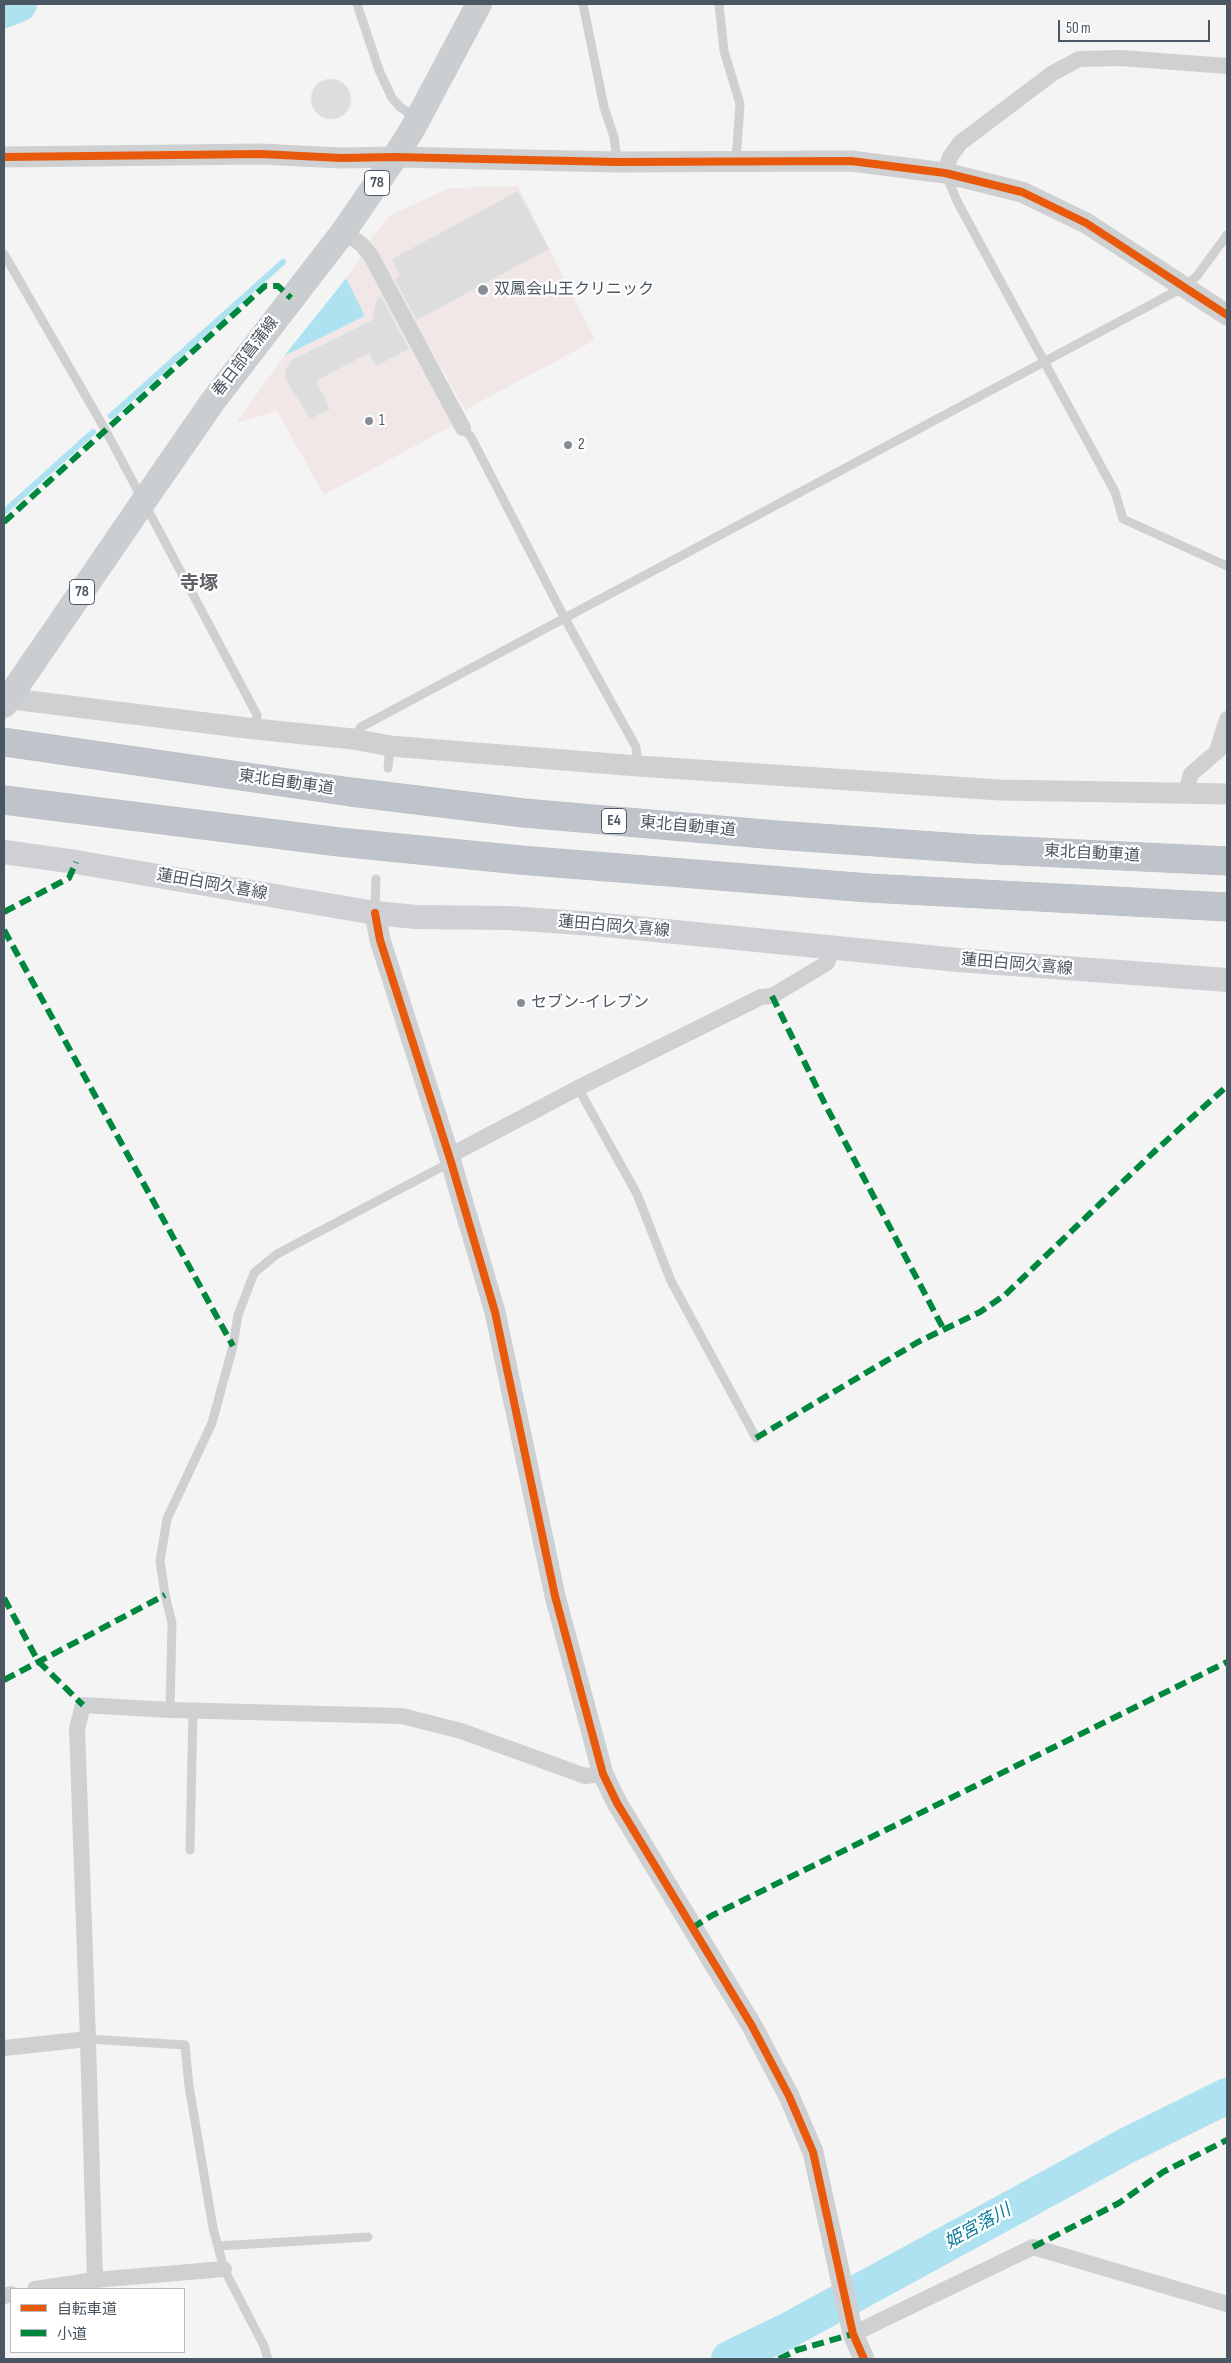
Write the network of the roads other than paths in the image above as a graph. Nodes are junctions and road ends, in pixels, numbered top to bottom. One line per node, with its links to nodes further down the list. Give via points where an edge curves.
1 (357, 4): 6 (lane, via 392,98)
2 (478, 4): 6 (main road, 春日部菖蒲線 / 78)
3 (583, 4): 9 (lane)
4 (719, 4): 10 (lane, via 724,51 740,104)
5 (1227, 66): 11 (street, via 1121,58 1079,59 1053,73 960,143 950,157)
6 (418, 119): 8 (main road, 春日部菖蒲線 / 78)
7 (4, 157): 8 (street, via 261,154)
8 (395, 157): 9 (street); 12 (main road, 春日部菖蒲線 / 78)
9 (617, 162): 10 (street)
10 (736, 163): 11 (street, via 851,161)
11 (945, 173): 15 (street, via 1022,192 1086,223); 17 (lane)
12 (344, 231): 18 (street, via 362,244 371,256); 22 (main road, 春日部菖蒲線 / 78, bridge, via 213,401)
13 (1227, 235): 15 (lane, via 1197,276)
14 (4, 254): 24 (lane, via 106,431 257,715)
15 (1184, 287): 16 (street); 17 (lane)
16 (1227, 315)
17 (1043, 362): 19 (lane, via 1115,492 1123,519); 20 (lane)
18 (463, 428): 20 (lane)
19 (1227, 566)
20 (564, 617): 25 (lane, via 361,727); 29 (lane, via 636,747)
21 (4, 698): 24 (street)
22 (4, 705)
23 (1227, 719): 27 (street)
24 (255, 729): 25 (street)
25 (353, 739): 28 (street)
26 (4, 742): 35 (highway, 東北自動車道 / E4, via 524,813 976,849)
27 (1223, 745): 31 (street, via 1191,774)
28 (390, 746): 29 (street); 30 (lane)
29 (638, 766): 31 (street, via 1000,790)
30 (388, 768)
31 (1185, 794): 32 (street)
32 (1227, 794)
33 (4, 800): 37 (highway, via 339,842 520,860 869,888)
34 (4, 852): 38 (main road, 蓮田白岡久喜線)
35 (1227, 861)
36 (376, 879): 38 (lane)
37 (1227, 907)
38 (375, 913): 39 (main road, 蓮田白岡久喜線, via 594,924); 42 (street, via 380,940)
39 (834, 947): 40 (main road, 蓮田白岡久喜線); 41 (street, via 827,962 772,996 761,997)
40 (1227, 980)
41 (578, 1088): 42 (street); 43 (lane, via 637,1194 671,1281)
42 (450, 1159): 44 (lane, via 277,1254 254,1274 238,1314 233,1346 212,1423 167,1519 160,1561 172,1623); 46 (street, via 495,1312 556,1596)
43 (756, 1438)
44 (170, 1710): 45 (street); 48 (street, via 83,1705 77,1729)
45 (193, 1710): 46 (street, via 402,1716 461,1731 585,1776); 47 (lane)
46 (603, 1774): 56 (street, via 617,1803 752,2026 789,2096 813,2152)
47 (190, 1850)
48 (88, 2039): 49 (street); 51 (lane, via 185,2044 189,2086); 53 (street)
49 (4, 2048)
50 (368, 2237): 51 (lane)
51 (218, 2246): 52 (lane)
52 (224, 2269): 53 (street); 57 (lane)
53 (95, 2280): 54 (street)
54 (42, 2288)
55 (1227, 2304): 56 (street, via 1033,2247)
56 (853, 2334): 58 (street)
57 (268, 2359)
58 (864, 2359)

